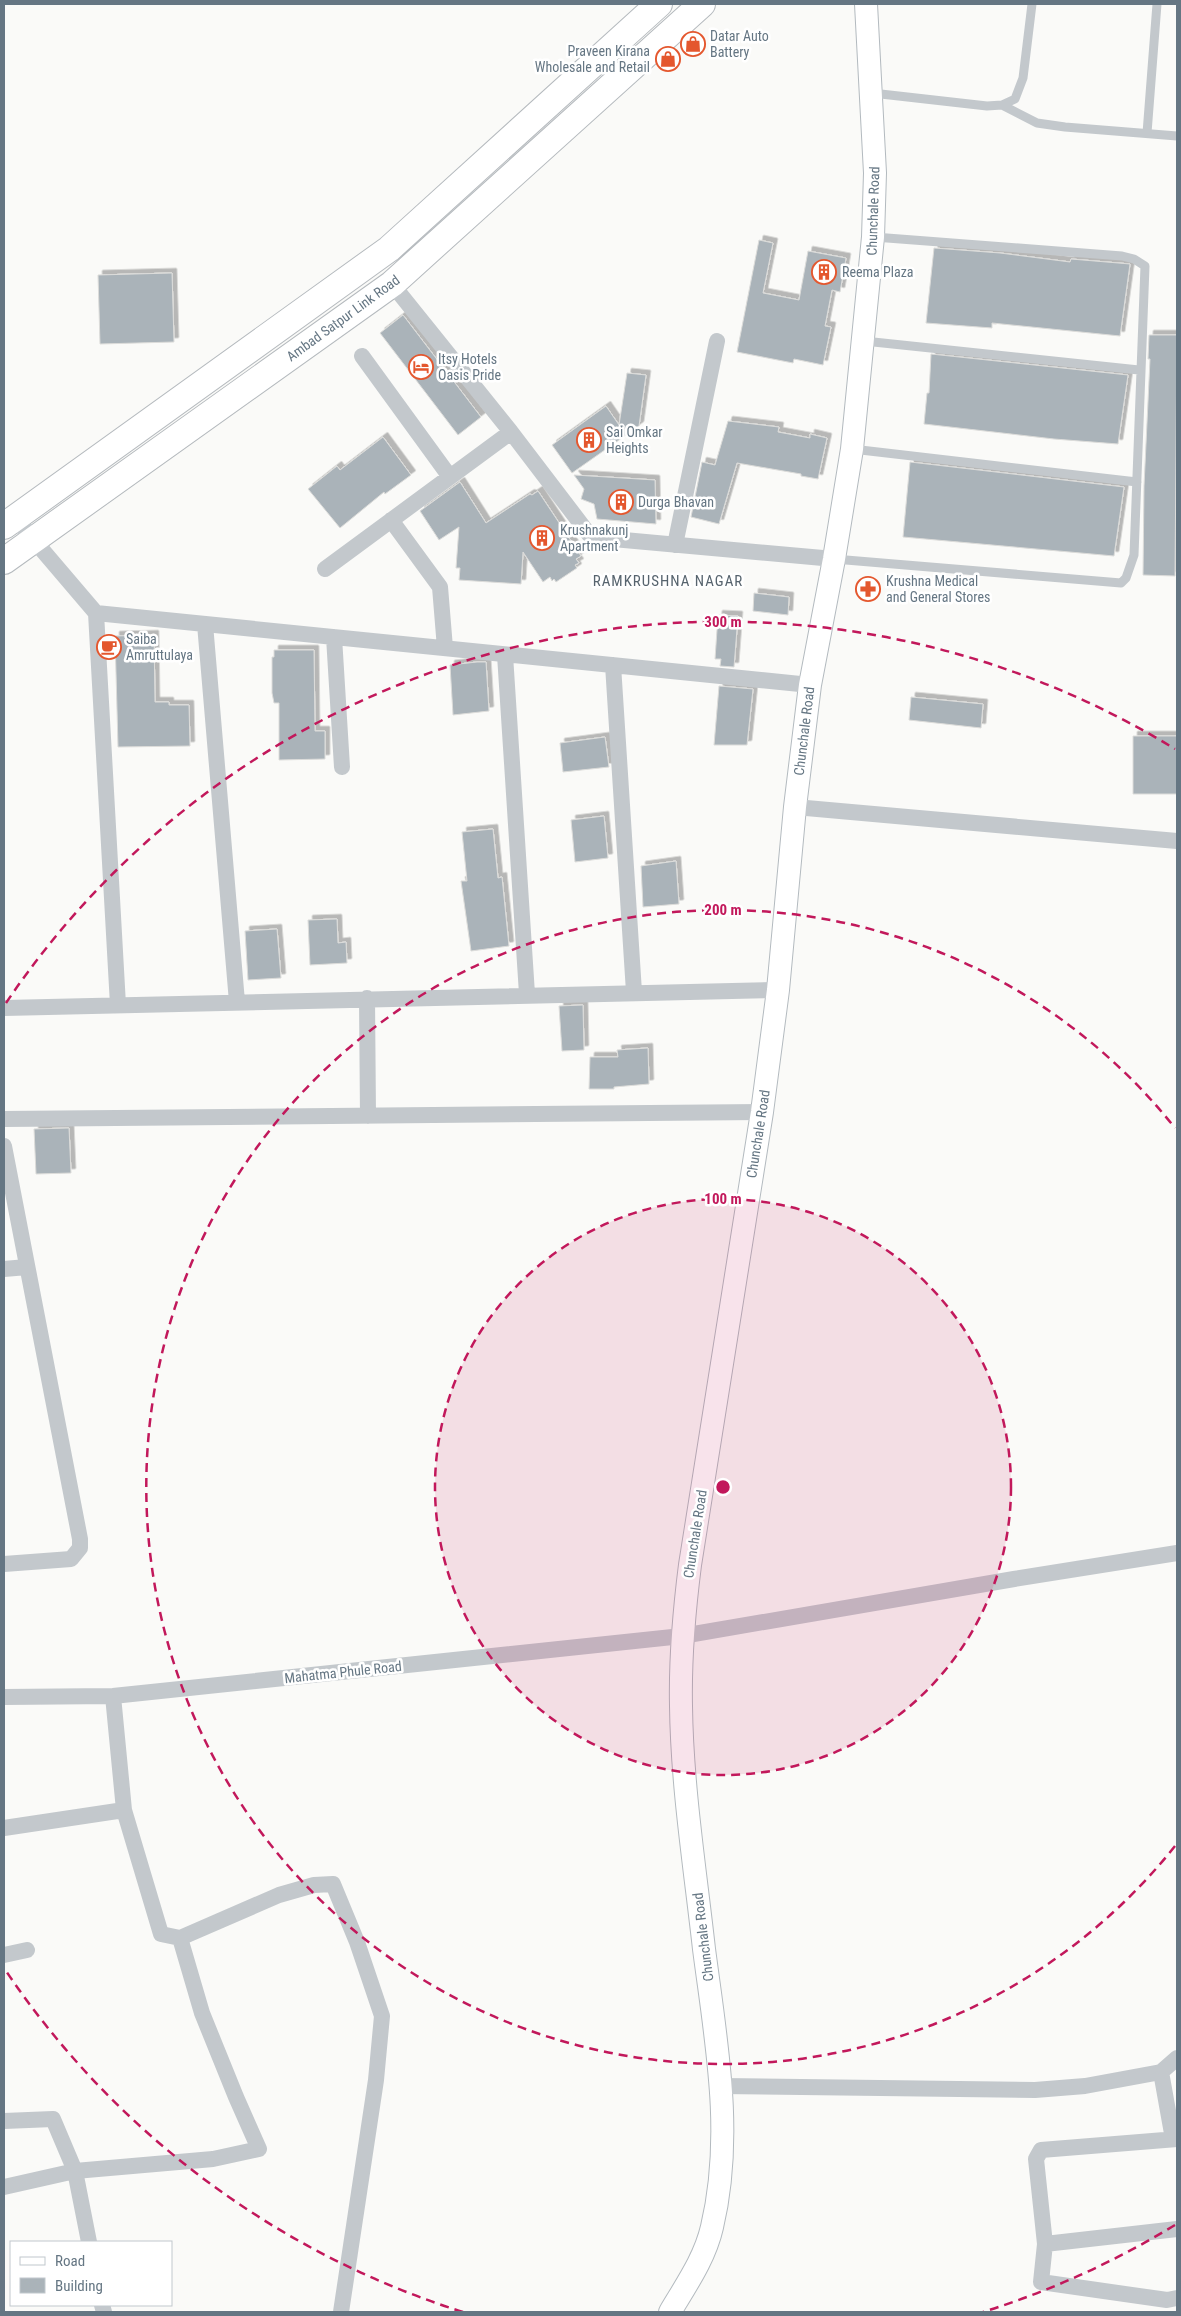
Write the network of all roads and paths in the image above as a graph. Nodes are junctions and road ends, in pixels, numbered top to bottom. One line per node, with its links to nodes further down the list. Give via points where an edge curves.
1 (659, 4): 21 (main road, Ambad Satpur Link Road, via 389,249)
2 (702, 4): 11 (main road, Ambad Satpur Link Road)
3 (866, 4): 6 (street, Chunchale Road)
4 (1032, 4): 7 (lane, via 1023,78 1015,99)
5 (1157, 4): 8 (lane)
6 (872, 93): 7 (lane); 10 (street, Chunchale Road)
7 (1002, 105): 8 (lane, via 1037,123)
8 (1147, 134): 9 (lane)
9 (1177, 136)
10 (873, 237): 13 (street, Chunchale Road); 15 (lane, via 1134,259 1145,266)
11 (392, 284): 16 (street); 22 (main road, Ambad Satpur Link Road)
12 (717, 341): 23 (street)
13 (864, 341): 15 (lane); 17 (street, Chunchale Road)
14 (362, 356): 18 (street)
15 (1139, 370): 19 (lane)
16 (511, 432): 18 (street); 23 (street, via 591,538)
17 (852, 448): 19 (lane); 24 (street, Chunchale Road)
18 (450, 477): 20 (street)
19 (1136, 482): 24 (lane, via 1134,555 1121,583)
20 (391, 520): 26 (street); 30 (street, via 440,587)
21 (9, 522): 22 (street)
22 (32, 540): 25 (main road, Ambad Satpur Link Road); 27 (street)
23 (675, 545): 24 (street)
24 (834, 559): 33 (street, Chunchale Road)
25 (4, 561)
26 (324, 569)
27 (96, 613): 28 (street); 42 (street)
28 (205, 624): 29 (street); 41 (street)
29 (334, 637): 30 (street); 34 (street)
30 (445, 648): 31 (street)
31 (504, 654): 32 (street); 39 (street)
32 (613, 665): 33 (street); 38 (street)
33 (810, 685): 35 (street, Chunchale Road)
34 (342, 767)
35 (795, 807): 36 (street); 37 (street, Chunchale Road)
36 (1177, 840)
37 (778, 990): 38 (street); 44 (street, Chunchale Road)
38 (634, 992): 39 (street)
39 (527, 994): 40 (street)
40 (367, 998): 41 (street); 45 (street)
41 (237, 1002): 42 (street)
42 (118, 1005): 43 (street)
43 (4, 1008)
44 (762, 1112): 45 (street); 52 (street, Chunchale Road, via 690,1565)
45 (368, 1116): 46 (street)
46 (4, 1119)
47 (4, 1146): 48 (street)
48 (28, 1267): 49 (street); 51 (street, via 80,1548 65,1561)
49 (4, 1268)
50 (1177, 1553): 52 (street, Mahatma Phule Road)
51 (4, 1564)
52 (682, 1636): 53 (street, Mahatma Phule Road); 63 (street, Chunchale Road, via 681,1705 686,1800)
53 (112, 1696): 54 (street, Mahatma Phule Road); 55 (street)
54 (4, 1697)
55 (124, 1810): 56 (street); 57 (street, via 161,1934)
56 (4, 1828)
57 (180, 1938): 66 (street, via 202,2013 259,2149 213,2158); 72 (street, via 280,1895 314,1884 333,1884 382,2016 375,2089)
58 (27, 1950): 59 (street)
59 (4, 1955)
60 (1177, 2058): 62 (street)
61 (1177, 2067): 62 (street)
62 (1161, 2072): 63 (street, via 1085,2086 1035,2090); 65 (street)
63 (721, 2086): 73 (street, Chunchale Road, via 721,2172 712,2228 704,2253)
64 (4, 2121): 66 (street, via 53,2119)
65 (1175, 2139): 70 (street, via 1041,2150 1036,2159)
66 (75, 2171): 67 (street); 69 (street)
67 (4, 2187)
68 (1177, 2229): 70 (street)
69 (89, 2241)
70 (1045, 2244): 71 (street, via 1042,2282 1167,2300)
71 (1177, 2298)
72 (340, 2312)
73 (670, 2312)

